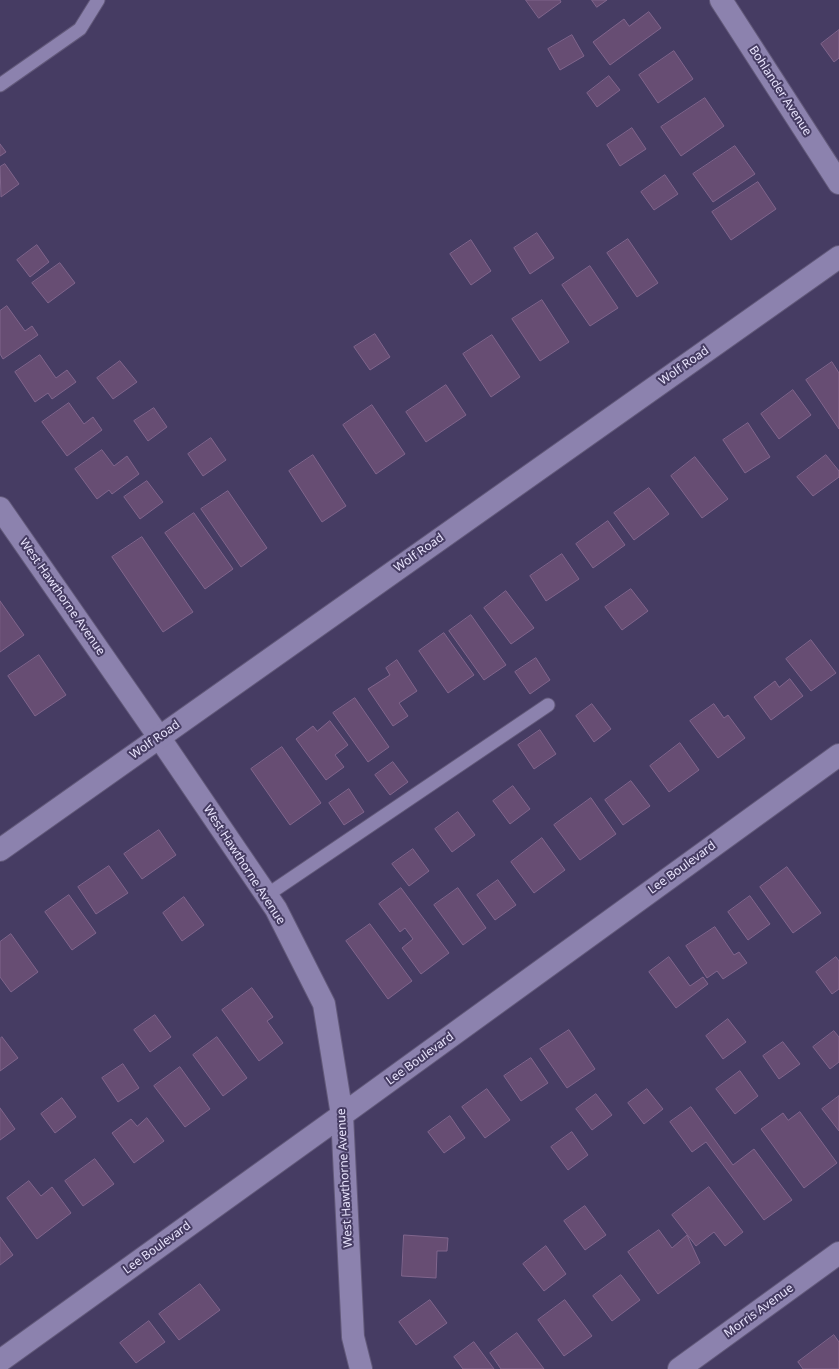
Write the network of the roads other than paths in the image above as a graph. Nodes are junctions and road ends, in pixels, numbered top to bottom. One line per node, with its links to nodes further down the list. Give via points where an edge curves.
1 (98, 0): 3 (lane, via 80,29)
2 (721, 0): 4 (street, Bohlander Avenue)
3 (0, 85)
4 (839, 183)
5 (839, 257): 8 (street, Wolf Road)
6 (0, 508): 8 (street, West Hawthorne Avenue)
7 (548, 705): 11 (lane)
8 (159, 736): 10 (street, Wolf Road); 11 (street, West Hawthorne Avenue)
9 (839, 755): 12 (street, Lee Boulevard)
10 (0, 850)
11 (266, 895): 12 (street, West Hawthorne Avenue, via 276,909 324,1004)
12 (342, 1115): 14 (street, Lee Boulevard); 15 (street, West Hawthorne Avenue, via 353,1337)
13 (839, 1253): 16 (street, Morris Avenue)
14 (0, 1361)
15 (361, 1369)
16 (679, 1369)

